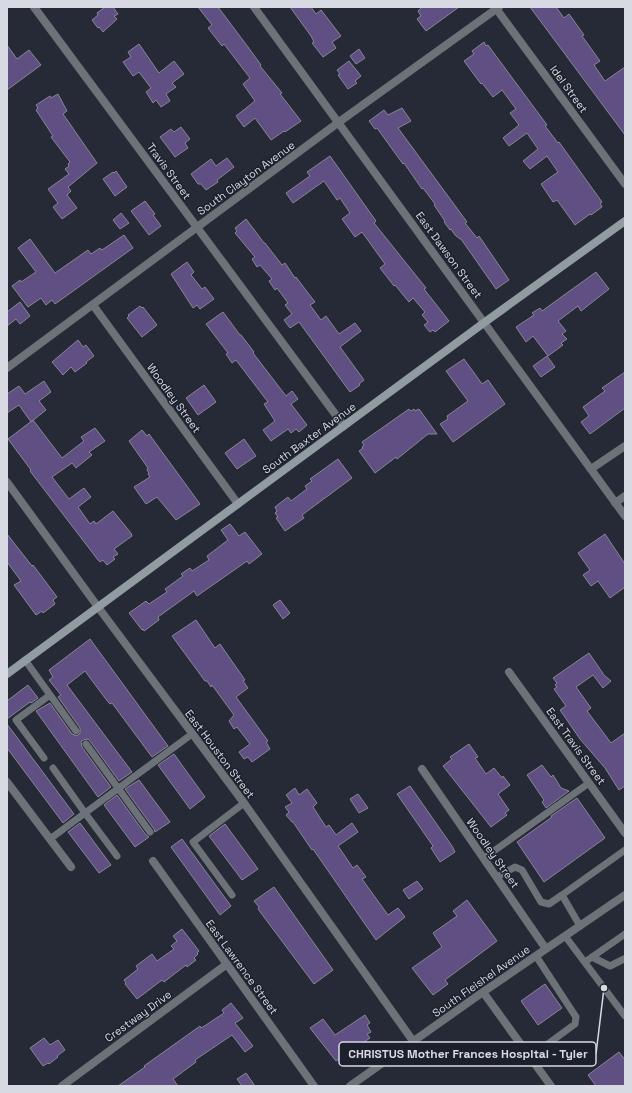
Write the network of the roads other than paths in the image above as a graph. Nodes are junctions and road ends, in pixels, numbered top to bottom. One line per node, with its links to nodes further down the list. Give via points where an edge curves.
1 (34, 7): 7 (street, Travis Street)
2 (254, 7): 4 (street, East Dawson Street)
3 (497, 8): 4 (street, South Clayton Avenue); 5 (street, Idel Street)
4 (339, 122): 7 (street, South Clayton Avenue); 9 (street, East Dawson Street)
5 (625, 184)
6 (625, 221): 9 (street, South Baxter Avenue)
7 (197, 228): 8 (street, South Clayton Avenue); 11 (street, Travis Street)
8 (93, 305): 10 (street, South Clayton Avenue); 17 (street, Woodley Street)
9 (485, 322): 11 (street, South Baxter Avenue); 13 (street, East Dawson Street)
10 (7, 368)
11 (344, 426): 17 (street, South Baxter Avenue)
12 (625, 446): 13 (street)
13 (591, 469): 16 (street, East Dawson Street)
14 (7, 482): 19 (street, East Houston Street)
15 (625, 496): 16 (street)
16 (616, 503): 18 (street, East Dawson Street)
17 (238, 504): 19 (street, South Baxter Avenue)
18 (625, 516)
19 (98, 607): 20 (street, South Baxter Avenue); 25 (street, East Houston Street)
20 (25, 660): 22 (street, South Baxter Avenue); 23 (lane)
21 (509, 672): 31 (street, East Travis Street)
22 (7, 674)
23 (50, 695): 24 (lane); 27 (lane, via 16,720)
24 (76, 731)
25 (192, 734): 32 (lane); 33 (street, East Houston Street)
26 (86, 744): 32 (lane)
27 (44, 758)
28 (53, 768): 34 (lane)
29 (422, 769): 40 (street, Woodley Street)
30 (7, 782): 37 (street)
31 (589, 783): 36 (street, East Travis Street); 40 (lane)
32 (118, 788): 34 (lane); 35 (lane)
33 (244, 804): 44 (lane, via 193,842); 58 (street, East Houston Street)
34 (85, 813): 37 (lane); 39 (lane)
35 (150, 832)
36 (625, 833)
37 (50, 839): 42 (street)
38 (625, 850): 46 (lane)
39 (117, 856)
40 (484, 858): 43 (street, Woodley Street)
41 (152, 861): 55 (street, East Lawrence Street)
42 (71, 867)
43 (497, 877): 46 (lane, via 516,867 522,870 541,902 549,904); 50 (street, Woodley Street)
44 (232, 895)
45 (625, 895): 47 (street, South Fleishel Avenue)
46 (562, 896): 47 (lane)
47 (580, 926): 49 (street, South Fleishel Avenue)
48 (625, 934): 52 (lane)
49 (565, 936): 50 (street, South Fleishel Avenue); 54 (lane)
50 (546, 949): 51 (street, South Fleishel Avenue)
51 (536, 956): 56 (street, South Fleishel Avenue); 59 (lane, via 576,1017 575,1024)
52 (592, 957): 53 (lane, via 610,966); 54 (lane)
53 (624, 959)
54 (585, 962): 57 (lane)
55 (227, 964): 60 (street, Crestway Drive); 61 (street, East Lawrence Street)
56 (483, 992): 58 (street, South Fleishel Avenue); 59 (street)
57 (625, 1016)
58 (413, 1041): 62 (street, South Fleishel Avenue)
59 (530, 1057): 63 (street)
60 (62, 1086)
61 (314, 1086)
62 (350, 1086)
63 (551, 1086)

